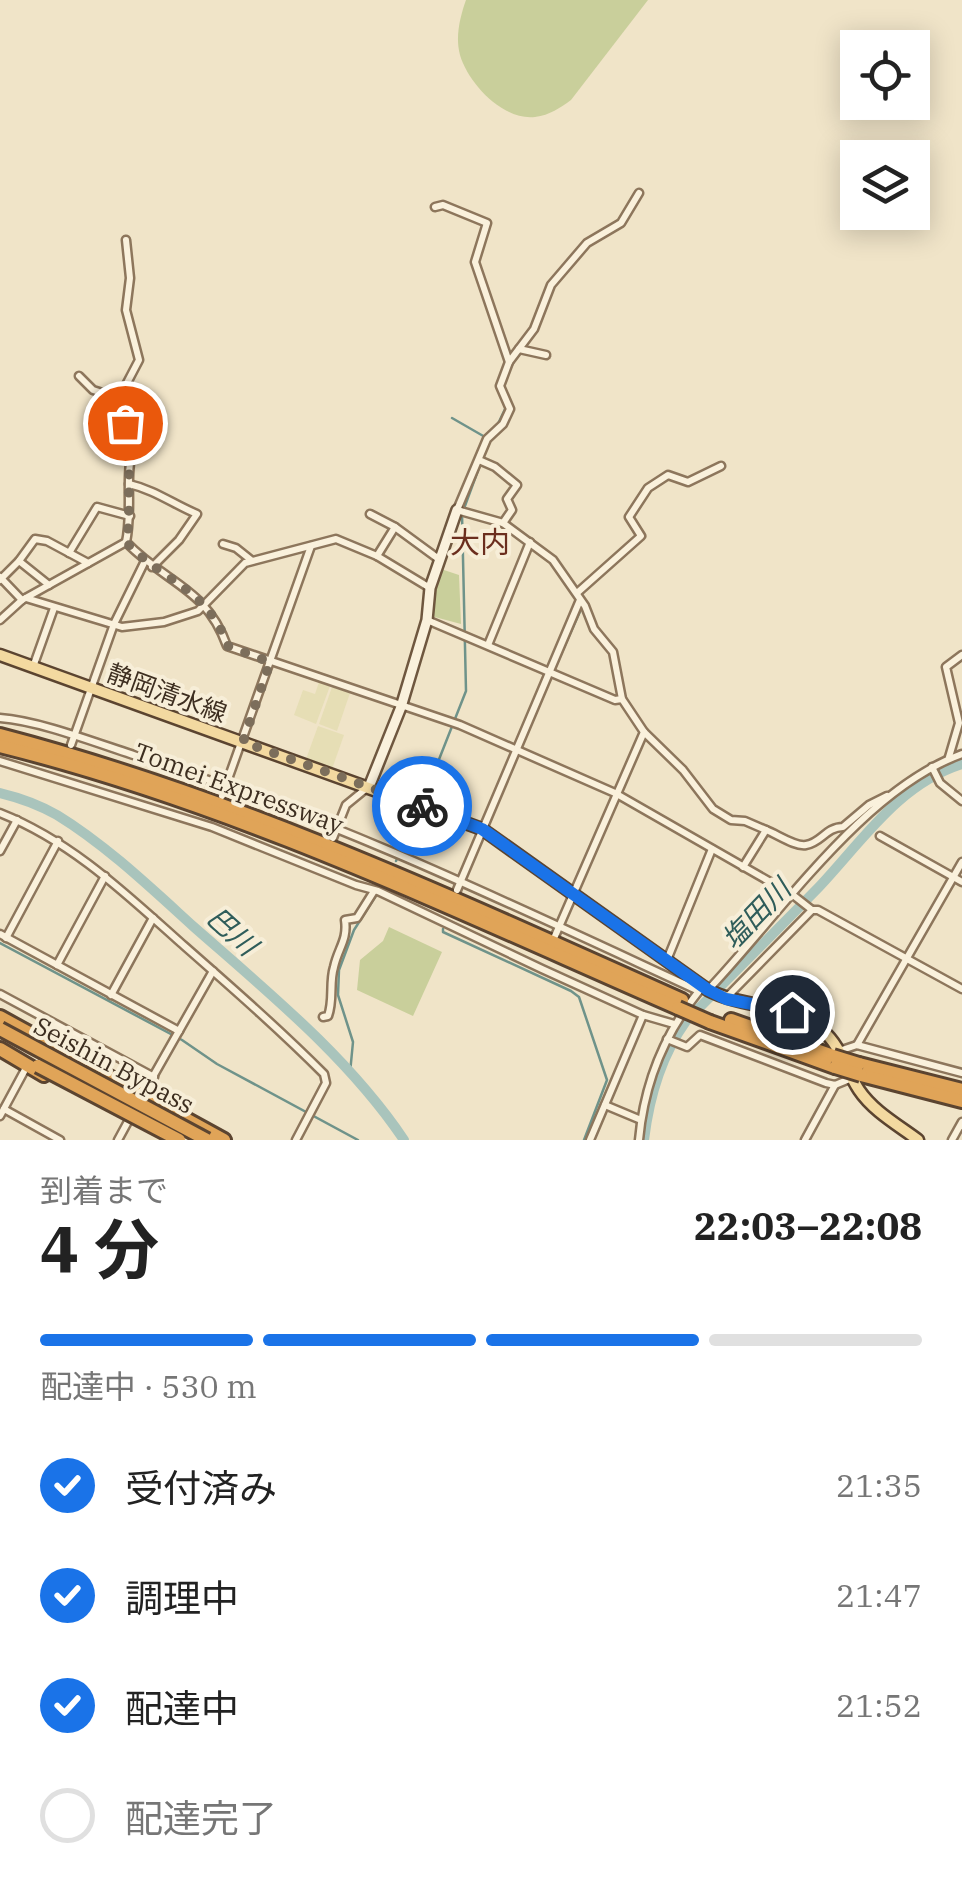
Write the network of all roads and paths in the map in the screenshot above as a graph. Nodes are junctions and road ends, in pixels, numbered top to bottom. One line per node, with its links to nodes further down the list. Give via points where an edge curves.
1 (639, 193): 4 (street, via 622,223 587,243 550,285)
2 (435, 206): 6 (street, via 487,223 475,262)
3 (126, 240): 8 (street, via 126,310 138,360)
4 (520, 350): 5 (street); 6 (street)
5 (546, 355)
6 (509, 362): 9 (street, via 500,386 510,409)
7 (79, 376): 8 (street)
8 (116, 404): 11 (street, via 134,443)
9 (479, 460): 12 (street); 15 (street, via 517,485)
10 (721, 466): 32 (street, via 688,482 668,475 648,488 629,517 641,536)
11 (129, 484): 14 (street); 28 (street, via 197,514)
12 (458, 510): 15 (street); 24 (street)
13 (370, 514): 16 (street)
14 (130, 516): 17 (street); 21 (street, via 98,507)
15 (503, 524): 18 (street)
16 (396, 528): 22 (street); 24 (street)
17 (126, 542): 26 (street); 27 (street)
18 (530, 542): 32 (street, via 553,560); 39 (street)
19 (223, 544): 23 (street)
20 (311, 546): 22 (street, via 336,539); 23 (street); 42 (street)
21 (69, 553): 25 (street, via 35,538); 27 (street)
22 (377, 556): 31 (street)
23 (251, 560): 34 (street)
24 (440, 560): 31 (street)
25 (19, 561): 29 (street); 30 (street)
26 (144, 561): 28 (street); 38 (street)
27 (89, 563): 30 (street)
28 (152, 567): 34 (street)
29 (0, 579): 33 (street)
30 (49, 585): 33 (street)
31 (430, 588): 37 (street)
32 (578, 596): 44 (street); 46 (street, via 613,652)
33 (24, 599): 35 (street); 36 (street)
34 (204, 603): 38 (street, via 164,622); 42 (street, via 228,646)
35 (54, 608): 38 (street); 43 (street)
36 (0, 620)
37 (428, 620): 39 (street); 47 (street)
38 (114, 624): 45 (street)
39 (488, 645): 44 (street)
40 (0, 655): 43 (main road, 静岡清水線)
41 (962, 655): 56 (street, via 946,668 959,723)
42 (270, 662): 47 (street); 52 (street)
43 (33, 667): 45 (main road, 静岡清水線)
44 (549, 671): 46 (street); 54 (street)
45 (92, 687): 51 (street); 52 (main road, 静岡清水線)
46 (622, 699): 49 (street)
47 (400, 707): 54 (street); 62 (street)
48 (0, 718): 51 (street)
49 (644, 732): 64 (street); 71 (street, via 714,809)
50 (0, 735): 104 (highway, Tomei Expressway, via 272,821)
51 (72, 741): 61 (street)
52 (243, 742): 61 (street); 62 (main road, 静岡清水線)
53 (0, 746): 104 (highway, Tomei Expressway, via 268,831)
54 (516, 750): 64 (street); 70 (street)
55 (962, 754): 56 (street)
56 (949, 758): 58 (street)
57 (0, 761): 60 (street)
58 (932, 769): 63 (street); 66 (street)
59 (62, 770): 60 (street)
60 (59, 779): 80 (street, via 213,823)
61 (226, 785): 65 (street); 69 (street)
62 (369, 787): 69 (street, via 346,805); 70 (main road, 静岡清水線)
63 (899, 789): 71 (street, via 803,846); 87 (street)
64 (615, 792): 75 (street); 86 (street)
65 (222, 796)
66 (962, 802)
67 (0, 813): 68 (street)
68 (17, 820): 74 (street); 76 (street)
69 (338, 827): 73 (street); 84 (street)
70 (482, 829): 84 (street); 86 (main road, 静岡清水線)
71 (766, 830): 79 (street)
72 (880, 836): 82 (street)
73 (333, 838)
74 (58, 841): 81 (street); 91 (street)
75 (712, 850): 79 (street); 95 (street)
76 (0, 851)
77 (325, 860): 80 (street)
78 (962, 862): 82 (street)
79 (744, 867): 87 (street)
80 (320, 871): 85 (street)
81 (106, 876): 89 (street); 96 (street)
82 (952, 876): 83 (street); 93 (street)
83 (962, 882)
84 (459, 885): 90 (street)
85 (378, 892): 97 (street); 106 (street, via 357,918 345,920 348,935 334,965 332,1007)
86 (573, 893): 90 (street); 95 (main road, 静岡清水線)
87 (793, 895): 88 (street); 99 (street)
88 (809, 909): 93 (street); 103 (street)
89 (153, 918): 98 (street); 102 (street)
90 (558, 926): 92 (street); 99 (street)
91 (3, 936): 96 (street)
92 (555, 936)
93 (905, 957): 100 (street); 111 (street)
94 (545, 960): 97 (street)
95 (667, 960): 99 (main road, 静岡清水線)
96 (57, 965): 102 (street)
97 (542, 969): 105 (street)
98 (213, 971): 109 (street); 135 (street, via 324,1074 326,1083)
99 (703, 989): 103 (main road, 静岡清水線); 108 (street)
100 (962, 989)
101 (0, 994): 117 (street)
102 (111, 994): 109 (street)
103 (726, 999): 113 (main road, 静岡清水線, via 808,1020 832,1038)
104 (680, 1004): 113 (highway, Tomei Expressway)
105 (643, 1014): 108 (street); 122 (street)
106 (324, 1017)
107 (2, 1021): 120 (highway); 132 (highway, Seishin Bypass, bridge); 133 (highway, bridge)
108 (674, 1024): 110 (street)
109 (179, 1031): 117 (street)
110 (667, 1038): 118 (street, via 686,1047 706,1036); 125 (street)
111 (857, 1044): 113 (street); 116 (street)
112 (2, 1048): 114 (highway); 131 (highway, Seishin Bypass, bridge)
113 (836, 1058): 115 (highway, Tomei Expressway, bridge)
114 (32, 1066): 123 (street); 124 (highway); 130 (highway, bridge)
115 (857, 1072): 118 (street); 119 (highway, Tomei Expressway); 121 (highway, Tomei Expressway); 139 (main road, via 874,1107)
116 (962, 1073)
117 (154, 1078): 120 (street)
118 (835, 1085): 138 (street)
119 (962, 1090)
120 (142, 1094): 124 (street); 134 (highway)
121 (962, 1101)
122 (604, 1105): 125 (street); 136 (street)
123 (2, 1113): 127 (street)
124 (130, 1120): 128 (street); 129 (highway)
125 (641, 1120): 137 (street)
126 (962, 1122): 140 (street)
127 (60, 1140)
128 (118, 1140)
129 (171, 1140)
130 (179, 1140)
131 (191, 1140)
132 (207, 1140)
133 (217, 1140)
134 (224, 1140)
135 (296, 1140)
136 (590, 1140)
137 (639, 1140)
138 (805, 1140)
139 (918, 1140)
140 (952, 1140)

